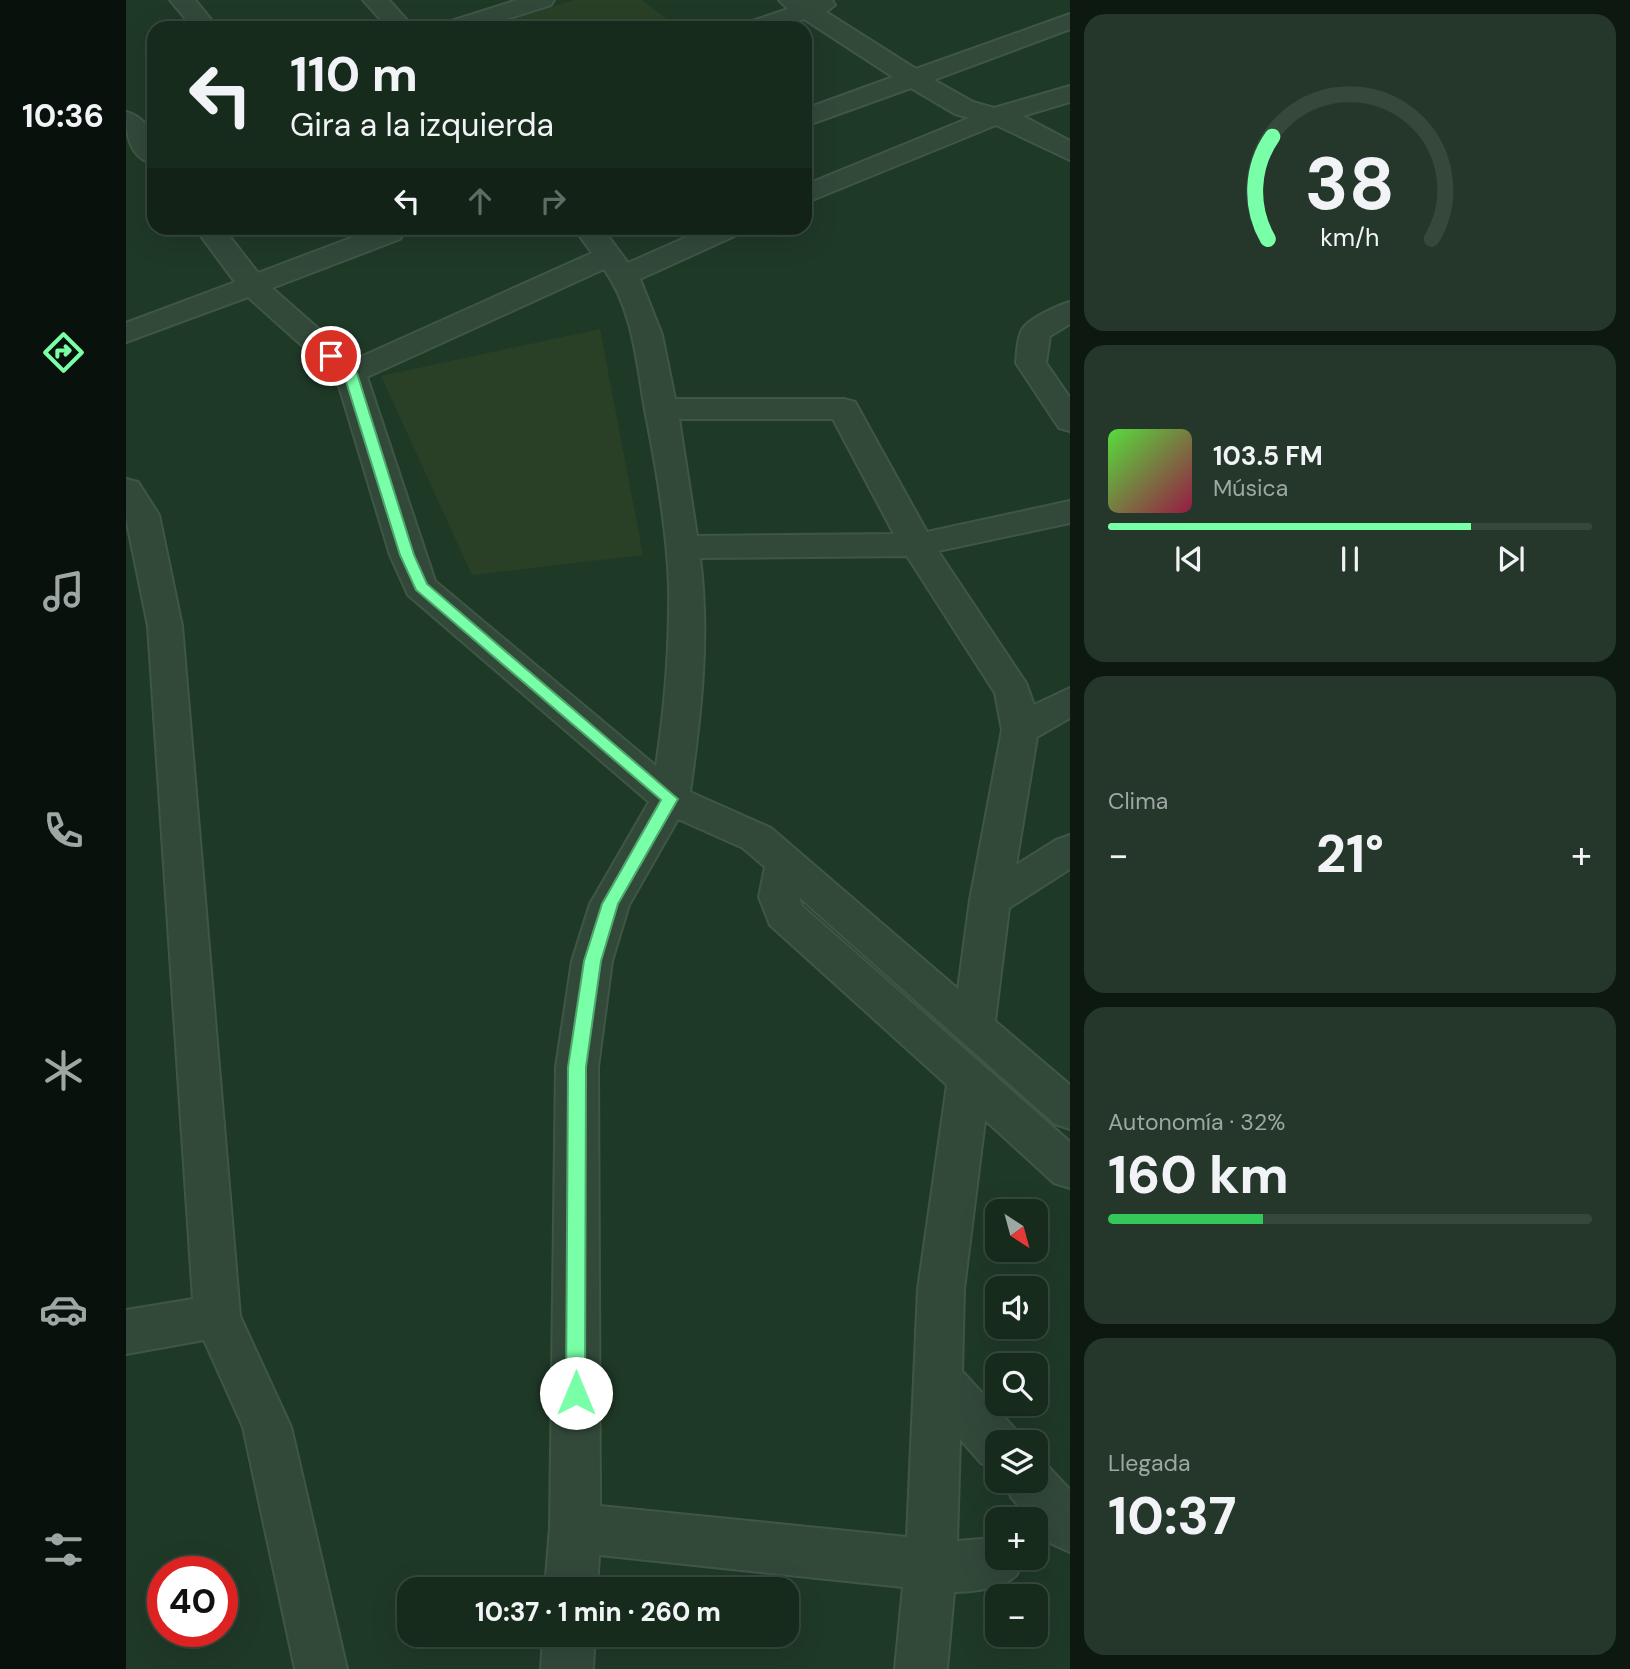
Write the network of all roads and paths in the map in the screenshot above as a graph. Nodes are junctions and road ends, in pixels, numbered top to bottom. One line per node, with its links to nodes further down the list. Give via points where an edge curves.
1 (182, 0): 6 (street)
2 (375, 0): 7 (street)
3 (542, 0): 8 (street)
4 (836, 0): 5 (street)
5 (799, 5): 9 (street); 11 (street)
6 (200, 21)
7 (395, 21)
8 (476, 21)
9 (768, 21)
10 (1070, 21): 11 (street)
11 (914, 79): 14 (street); 15 (street, via 964,108)
12 (1070, 94): 15 (street)
13 (147, 113): 16 (street)
14 (812, 115)
15 (996, 116): 18 (street); 19 (street)
16 (126, 119): 17 (street)
17 (147, 147)
18 (1070, 152)
19 (812, 192)
20 (214, 235): 24 (street)
21 (385, 235): 24 (street)
22 (695, 235): 23 (street)
23 (607, 253): 27 (street); 28 (street, via 629,284 647,334)
24 (253, 286): 26 (street); 27 (street)
25 (1070, 311): 29 (street, via 1035,332 1031,363)
26 (126, 333)
27 (350, 373): 36 (street, via 421,587)
28 (660, 409): 32 (street, via 844,409); 33 (street)
29 (1070, 421)
30 (131, 508): 45 (street, via 165,626)
31 (1070, 512): 32 (street)
32 (916, 545): 33 (street); 35 (street, via 1013,692)
33 (682, 547): 36 (street, via 686,584 683,711)
34 (1070, 701): 35 (street)
35 (1020, 730): 39 (street)
36 (670, 799): 38 (street, via 757,838); 49 (street, via 610,904 592,961 577,1067)
37 (1070, 850): 39 (street)
38 (785, 863): 40 (street); 41 (street, via 779,897 784,914)
39 (990, 900): 40 (street)
40 (974, 1026): 42 (street)
41 (969, 1079): 43 (street); 47 (street, via 941,1289)
42 (1068, 1107): 43 (street)
43 (1030, 1133): 44 (street)
44 (1070, 1169)
45 (217, 1316): 46 (street); 54 (street, via 267,1427)
46 (126, 1332)
47 (939, 1380): 48 (street); 51 (street)
48 (985, 1431)
49 (575, 1528): 51 (street); 52 (street)
50 (985, 1564): 51 (street)
51 (931, 1565): 56 (street)
52 (572, 1577)
53 (568, 1647): 55 (street)
54 (321, 1669)
55 (567, 1669)
56 (921, 1669)

